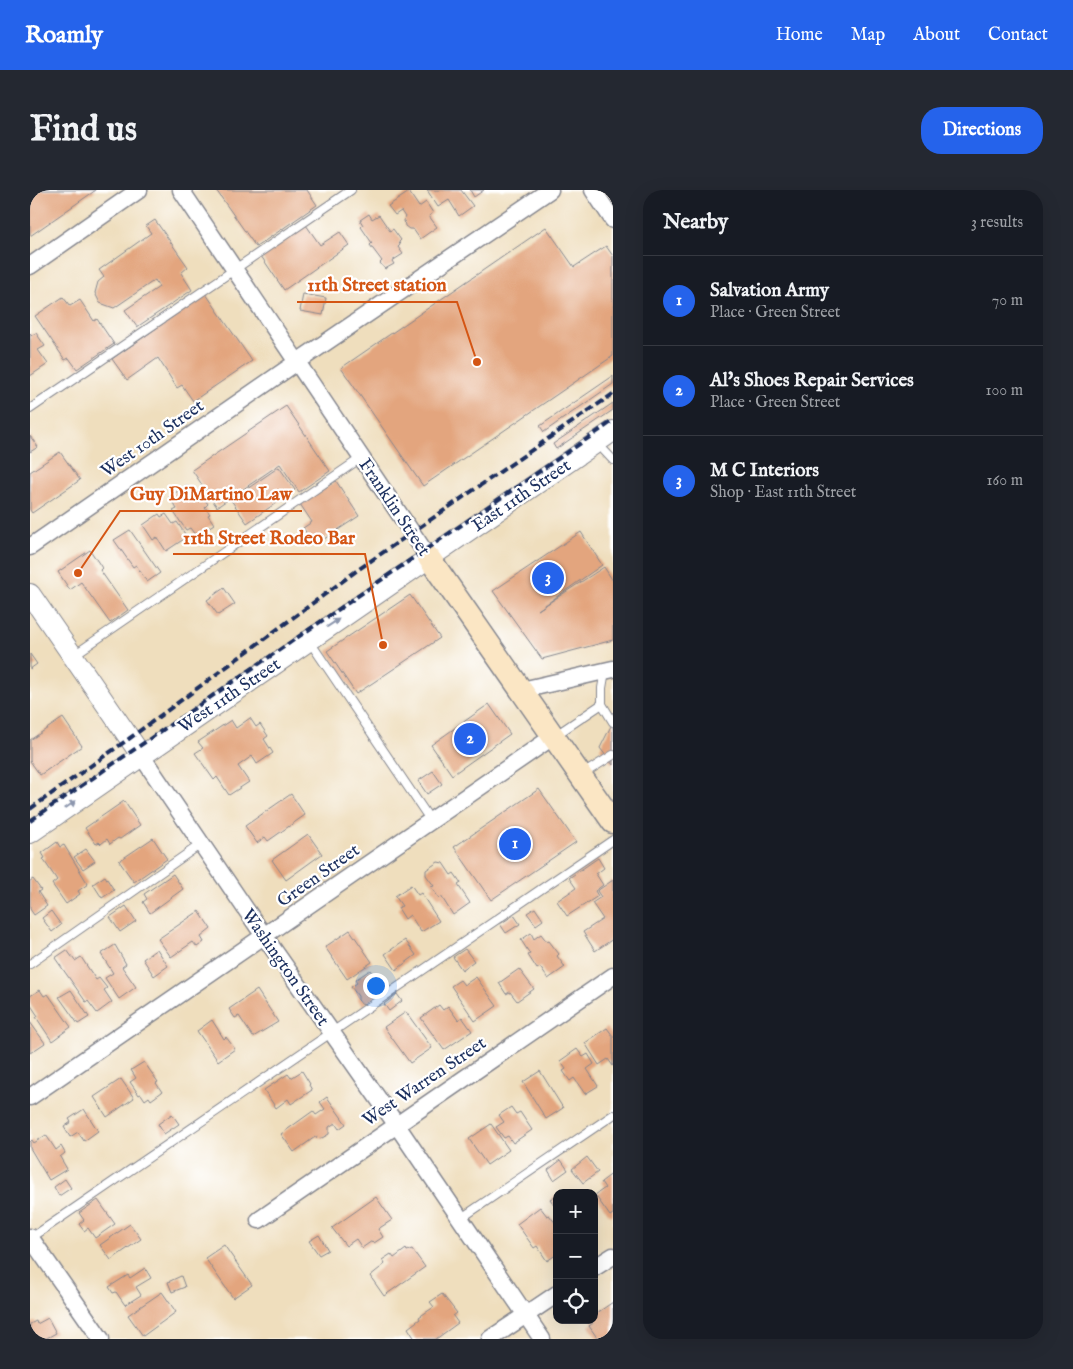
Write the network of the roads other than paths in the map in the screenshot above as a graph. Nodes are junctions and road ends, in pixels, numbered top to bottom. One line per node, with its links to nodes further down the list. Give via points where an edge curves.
1 (140, 190): 7 (street)
2 (181, 190): 8 (street, Franklin Street)
3 (550, 190): 9 (street, West 10th Street)
4 (593, 190): 6 (street)
5 (347, 191): 8 (lane)
6 (613, 220)
7 (30, 266)
8 (234, 269): 9 (street, Franklin Street); 10 (lane)
9 (296, 362): 12 (street, Franklin Street); 14 (street, West 10th Street)
10 (30, 409)
11 (605, 437): 13 (lane); 15 (street, East 11th Street)
12 (361, 458): 15 (street, Franklin Street); 18 (lane)
13 (613, 460)
14 (30, 546)
15 (429, 558): 17 (street, West 11th Street, one-way to 15); 20 (main road, Franklin Street)
16 (30, 594): 18 (street, Washington Street)
17 (309, 640): 24 (street, West 11th Street); 27 (lane)
18 (73, 656): 24 (street, Washington Street)
19 (609, 670): 20 (street); 21 (lane, via 602,688)
20 (522, 690): 23 (main road, Franklin Street)
21 (602, 704): 22 (lane); 23 (lane)
22 (613, 722)
23 (554, 736): 26 (main road, Franklin Street); 27 (street, Green Street)
24 (141, 755): 29 (street, West 11th Street, one-way to 24); 31 (street, Washington Street)
25 (613, 755): 26 (lane)
26 (581, 776): 28 (main road, Franklin Street)
27 (431, 821): 32 (street, Green Street)
28 (613, 822)
29 (30, 833)
30 (613, 840): 35 (lane)
31 (201, 844): 32 (street, Washington Street); 33 (lane)
32 (264, 936): 35 (street, Washington Street); 36 (street, Green Street)
33 (30, 964)
34 (610, 980): 38 (street, West Warren Street)
35 (332, 1032): 38 (street, Washington Street); 41 (lane)
36 (30, 1097)
37 (613, 1115): 39 (lane)
38 (396, 1124): 39 (street, Washington Street); 40 (street, West Warren Street)
39 (460, 1219): 45 (street, Washington Street)
40 (259, 1220)
41 (30, 1237): 46 (street)
42 (613, 1256): 43 (street)
43 (598, 1265)
44 (553, 1297): 45 (street)
45 (525, 1315): 47 (street); 48 (street, Washington Street)
46 (101, 1339)
47 (490, 1339)
48 (542, 1339)

